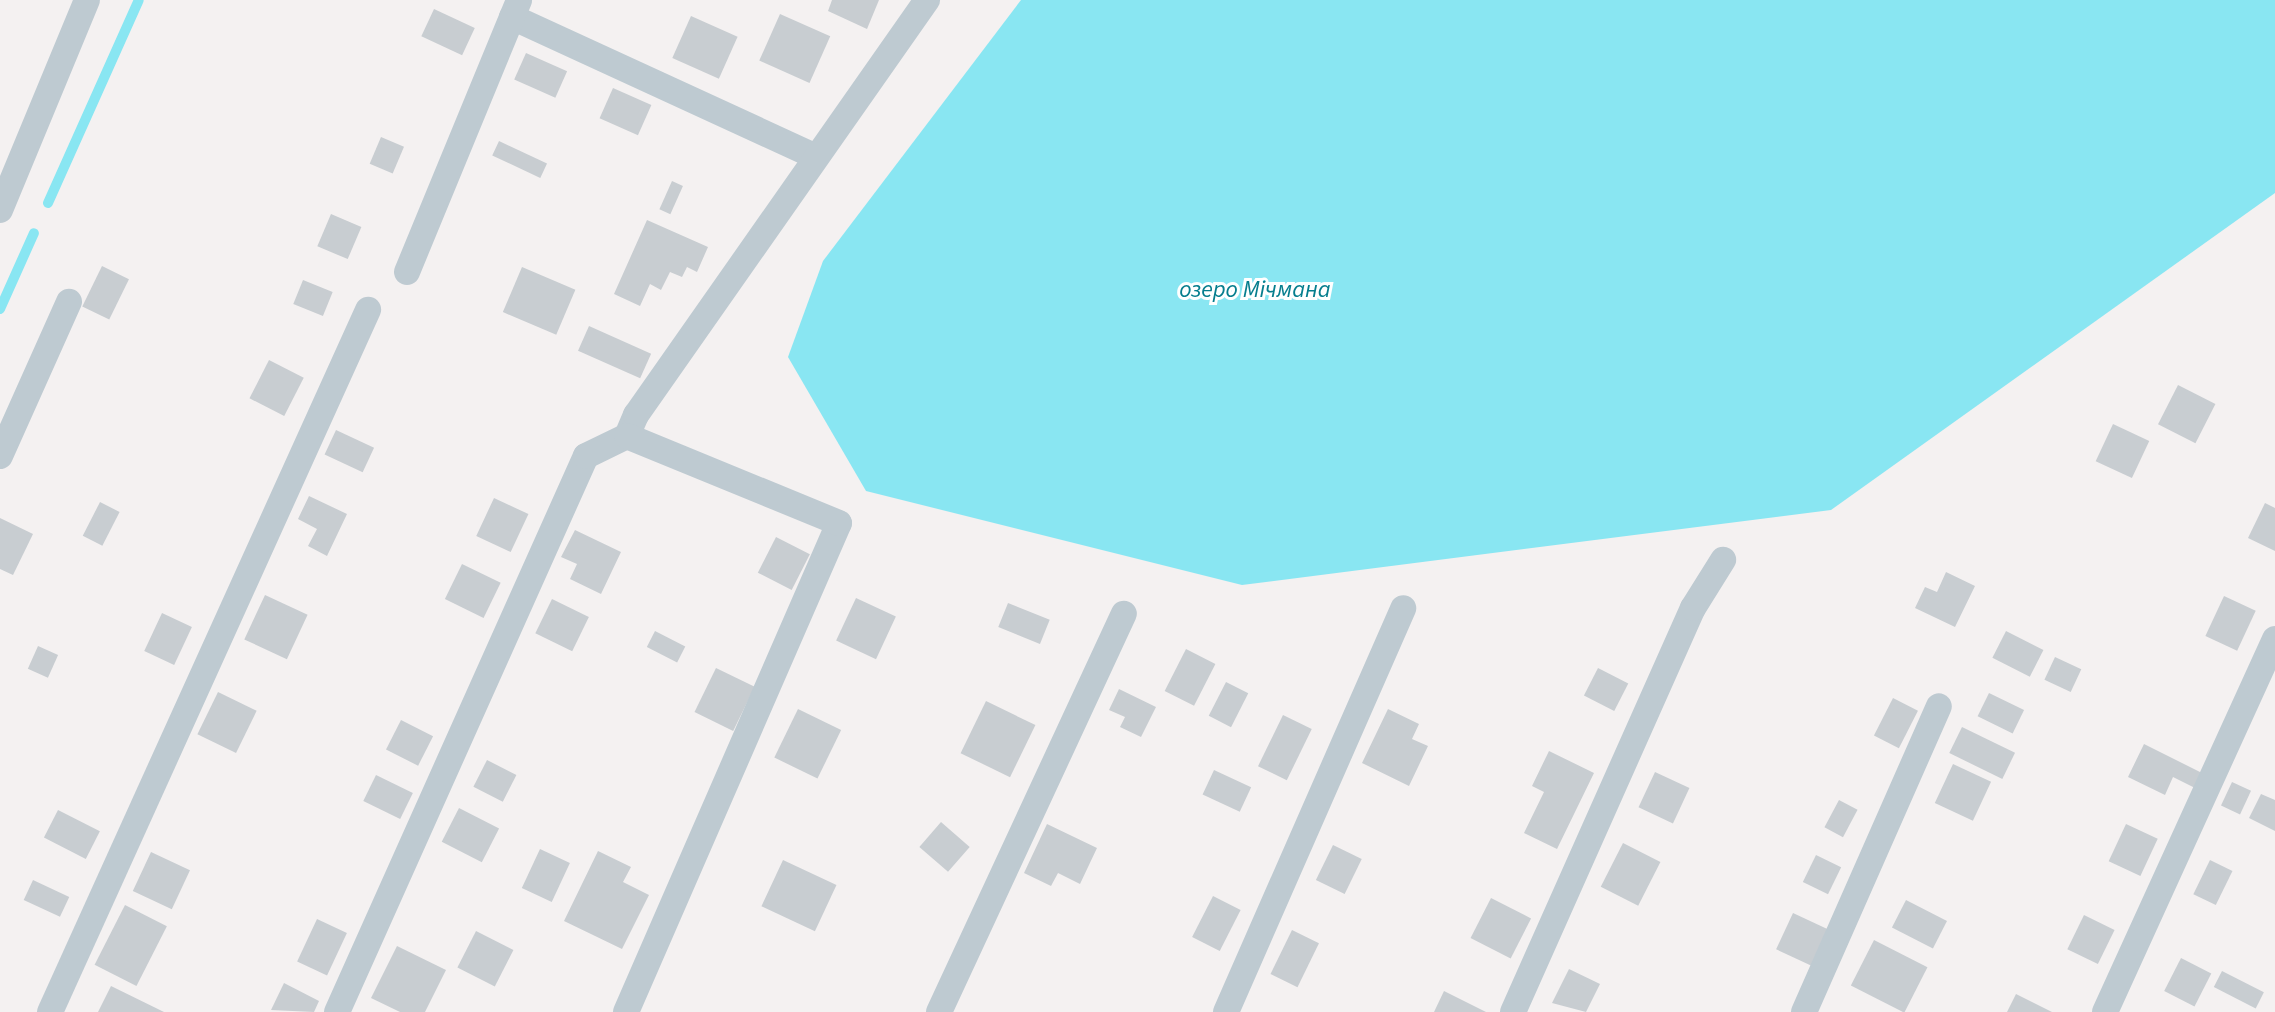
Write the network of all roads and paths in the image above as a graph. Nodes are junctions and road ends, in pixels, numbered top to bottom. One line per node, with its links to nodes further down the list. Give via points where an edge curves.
1 (87, 0): 5 (street)
2 (927, 0): 4 (street)
3 (515, 8): 4 (street); 6 (street)
4 (814, 156): 9 (street, via 636,415)
5 (3, 196)
6 (407, 272)
7 (69, 302): 10 (street)
8 (368, 310): 16 (street)
9 (627, 436): 17 (street, via 586,456); 18 (street, via 839,523)
10 (0, 456)
11 (1723, 560): 21 (street, via 1693,608)
12 (1403, 608): 20 (street)
13 (1124, 614): 19 (street)
14 (2275, 639): 23 (street)
15 (1939, 706): 22 (street)
16 (50, 1012)
17 (337, 1012)
18 (626, 1012)
19 (939, 1012)
20 (1226, 1012)
21 (1513, 1012)
22 (1804, 1012)
23 (2105, 1012)

